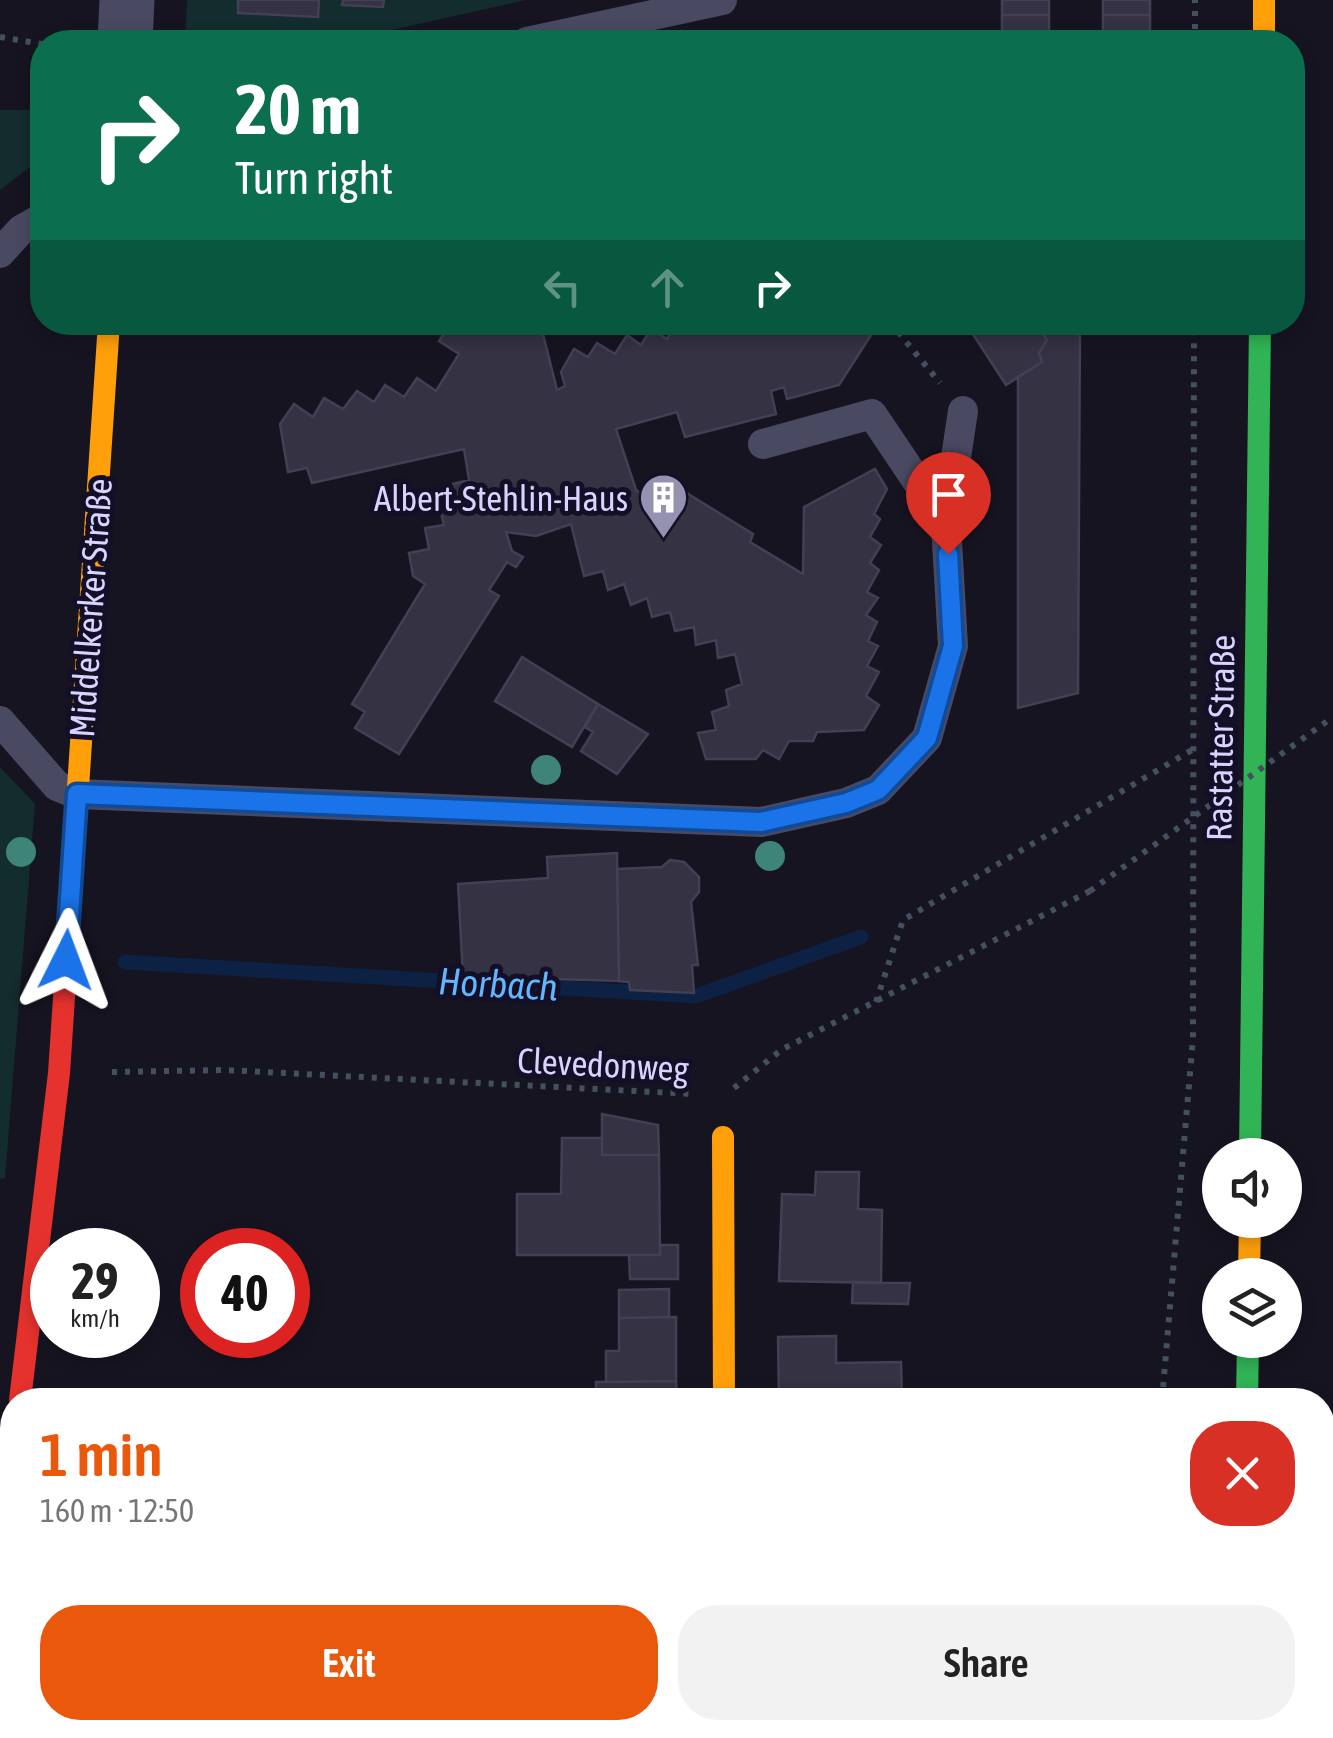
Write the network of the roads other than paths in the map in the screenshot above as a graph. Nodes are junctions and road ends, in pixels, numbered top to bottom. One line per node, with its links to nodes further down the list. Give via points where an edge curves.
1 (127, 0): 4 (street)
2 (722, 0): 5 (lane)
3 (1264, 0): 6 (street)
4 (126, 30)
5 (582, 30)
6 (1264, 30)
7 (30, 225): 8 (lane)
8 (0, 253)
9 (108, 335): 15 (street, Middelkerker Straße)
10 (1260, 335): 17 (street, Rastatter Straße)
11 (963, 411): 13 (lane)
12 (763, 444): 13 (lane, via 872,414)
13 (946, 524): 15 (lane, via 953,646 927,738 878,790 846,803 761,822)
14 (0, 721): 15 (lane, via 56,786)
15 (77, 794): 19 (street, Middelkerker Straße, via 59,1073)
16 (723, 1137): 20 (street)
17 (1250, 1138)
18 (1248, 1358): 21 (street)
19 (21, 1388)
20 (724, 1388)
21 (1248, 1388)

